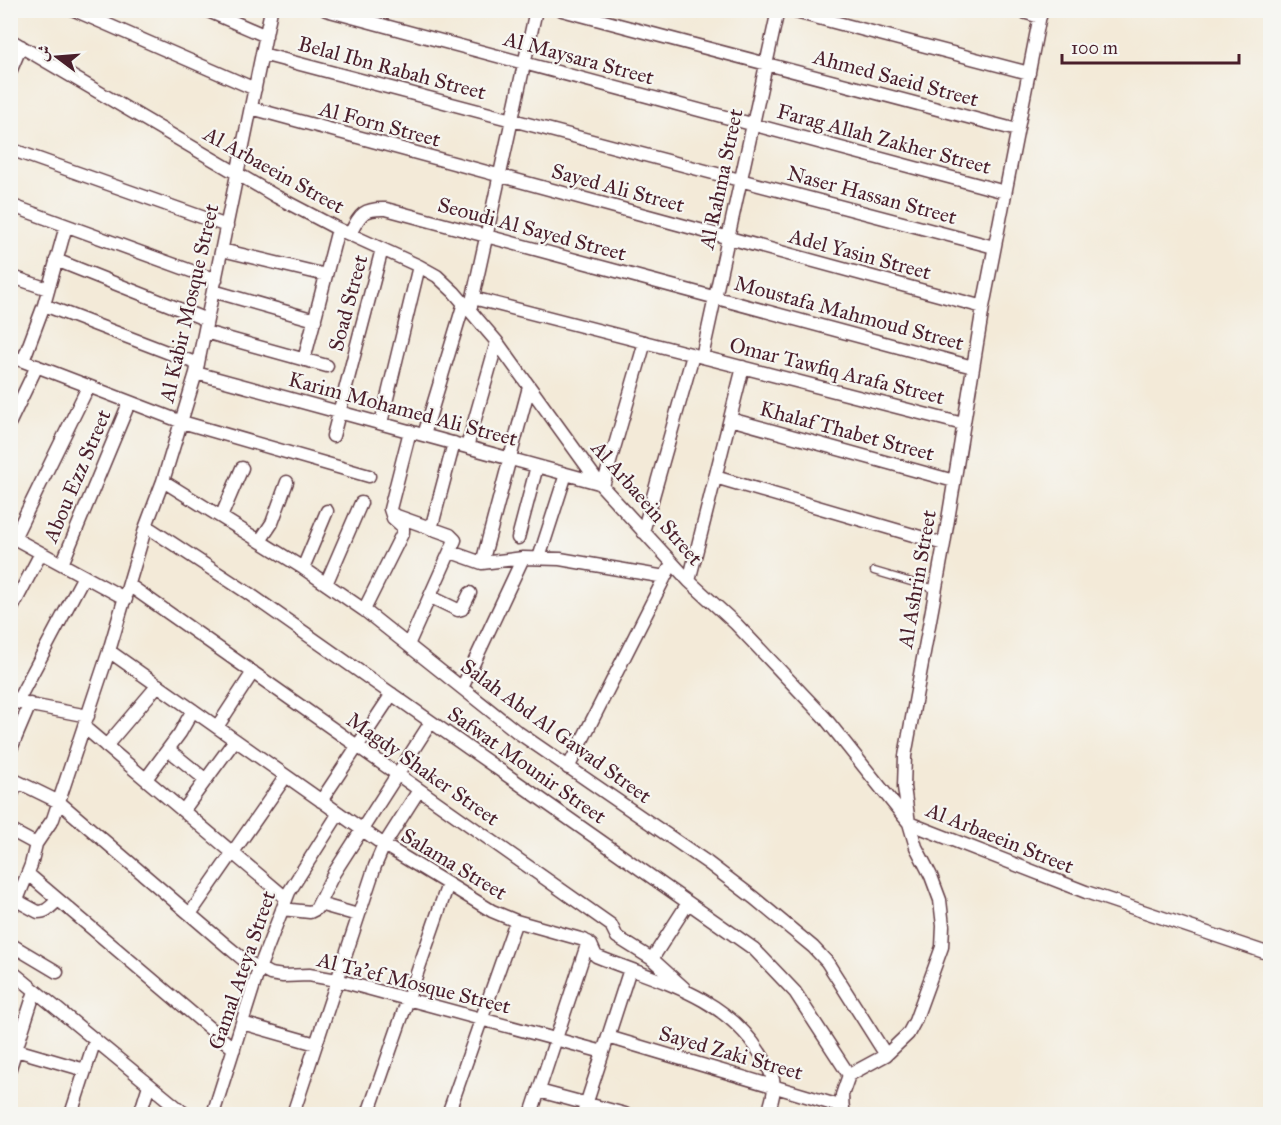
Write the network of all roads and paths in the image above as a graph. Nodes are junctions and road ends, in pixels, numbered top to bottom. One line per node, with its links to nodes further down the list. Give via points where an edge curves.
1 (74, 10): 18 (street)
2 (206, 10): 11 (street)
3 (271, 10): 11 (street, Al Kabir Mosque Street)
4 (326, 10): 14 (street, Al Maysara Street)
5 (536, 10): 14 (street)
6 (562, 10): 15 (street, Ahmed Saeid Street)
7 (777, 10): 15 (street, Al Rahma Street)
8 (788, 10): 17 (street)
9 (1017, 10): 10 (street)
10 (1041, 14): 17 (street, Al Ashrin Street)
11 (266, 36): 13 (street, Al Kabir Mosque Street)
12 (16, 43): 16 (street); 24 (street, Al Arbaeein Street)
13 (262, 54): 18 (street, Al Kabir Mosque Street); 20 (street, Belal Ibn Rabah Street)
14 (525, 64): 20 (street); 21 (street, Al Maysara Street)
15 (766, 64): 21 (street, Al Rahma Street); 22 (street, Ahmed Saeid Street)
16 (10, 72)
17 (1029, 73): 22 (street, Al Ashrin Street)
18 (255, 89): 19 (street, Al Kabir Mosque Street)
19 (251, 108): 24 (street, Al Kabir Mosque Street); 25 (street, Al Forn Street)
20 (512, 120): 25 (street); 26 (street, Belal Ibn Rabah Street)
21 (753, 124): 26 (street, Al Rahma Street); 27 (street, Farag Allah Zakher Street)
22 (1017, 130): 27 (street, Al Ashrin Street)
23 (10, 149): 30 (street)
24 (238, 174): 30 (street, Al Kabir Mosque Street); 31 (street, Al Arbaeein Street)
25 (499, 176): 32 (street); 33 (street, Sayed Ali Street)
26 (740, 180): 33 (street, Al Rahma Street); 34 (street, Naser Hassan Street)
27 (1005, 192): 34 (street, Al Ashrin Street)
28 (10, 205): 29 (street)
29 (66, 226): 37 (street); 41 (street)
30 (227, 226): 36 (street, Al Kabir Mosque Street)
31 (344, 231): 32 (street, Seoudi Al Sayed Street, via 365,211 376,208); 35 (street, Al Arbaeein Street); 39 (street)
32 (486, 237): 43 (street, Seoudi Al Sayed Street); 44 (street)
33 (728, 238): 43 (street, Al Rahma Street); 46 (street, Adel Yasin Street)
34 (994, 247): 46 (street, Al Ashrin Street)
35 (382, 249): 38 (street, Al Arbaeein Street); 62 (street, Soad Street)
36 (222, 250): 39 (street); 41 (street, Al Kabir Mosque Street)
37 (56, 260): 42 (street); 48 (street)
38 (419, 266): 44 (street, Al Arbaeein Street); 66 (street)
39 (326, 275): 47 (street)
40 (10, 276): 42 (street)
41 (214, 286): 47 (street); 48 (street, Al Kabir Mosque Street)
42 (48, 289): 45 (street)
43 (715, 298): 51 (street, Al Rahma Street); 57 (street, Moustafa Mahmoud Street)
44 (469, 304): 49 (street, Al Arbaeein Street); 50 (street, Omar Tawfiq Arafa Street); 69 (street)
45 (44, 305): 52 (street); 58 (street, Karim Mohamed Ali Street)
46 (983, 307): 57 (street, Al Ashrin Street)
47 (315, 320): 53 (street)
48 (206, 326): 53 (street); 58 (street, Al Kabir Mosque Street)
49 (497, 342): 60 (street, Al Arbaeein Street); 72 (street)
50 (645, 342): 51 (street, Omar Tawfiq Arafa Street); 82 (street)
51 (697, 356): 56 (street, Omar Tawfiq Arafa Street); 89 (street, Al Rahma Street)
52 (16, 358): 54 (street)
53 (304, 360): 55 (street)
54 (37, 366): 59 (street); 63 (street)
55 (327, 366)
56 (743, 367): 64 (street); 67 (street, Omar Tawfiq Arafa Street)
57 (973, 367): 67 (street, Al Ashrin Street)
58 (197, 368): 62 (street, Karim Mohamed Ali Street); 65 (street, Al Kabir Mosque Street)
59 (88, 387): 61 (street); 90 (street)
60 (529, 387): 73 (street); 82 (street, Al Arbaeein Street)
61 (129, 403): 65 (street); 100 (street, Abou Ezz Street)
62 (339, 412): 66 (street, Karim Mohamed Ali Street); 70 (street, Soad Street)
63 (12, 416)
64 (730, 419): 78 (street); 80 (street, Khalaf Thabet Street)
65 (182, 422): 77 (street); 79 (street, Al Kabir Mosque Street)
66 (381, 423): 68 (street, Karim Mohamed Ali Street)
67 (963, 424): 80 (street, Al Ashrin Street)
68 (410, 431): 69 (street, Karim Mohamed Ali Street); 85 (street)
69 (424, 435): 71 (street, Karim Mohamed Ali Street)
70 (333, 436)
71 (454, 443): 72 (street, Karim Mohamed Ali Street); 88 (street)
72 (467, 447): 73 (street, Karim Mohamed Ali Street)
73 (510, 458): 74 (street, Karim Mohamed Ali Street); 99 (street)
74 (537, 466): 76 (street, Karim Mohamed Ali Street); 91 (street)
75 (242, 468): 86 (street)
76 (566, 474): 82 (street, Karim Mohamed Ali Street); 97 (street)
77 (369, 476)
78 (715, 477): 93 (street); 105 (street)
79 (163, 481): 86 (street, Salah Abd Al Gawad Street); 87 (street, Al Kabir Mosque Street)
80 (954, 481): 93 (street, Al Ashrin Street)
81 (287, 482): 92 (street)
82 (601, 484): 89 (street, Al Arbaeein Street)
83 (361, 503): 106 (street)
84 (327, 511): 101 (street)
85 (390, 514): 88 (street); 112 (street, via 403,532)
86 (221, 517): 92 (street, Salah Abd Al Gawad Street)
87 (146, 526): 107 (street, Al Kabir Mosque Street); 119 (street, Safwat Mounir Street)
88 (431, 529): 94 (street, via 453,537)
89 (643, 532): 98 (street, Al Arbaeein Street)
90 (12, 537): 95 (street)
91 (518, 538)
92 (261, 542): 101 (street, Salah Abd Al Gawad Street)
93 (944, 544): 108 (street, Al Ashrin Street)
94 (451, 552): 99 (street); 110 (street)
95 (41, 553): 100 (street); 113 (street)
96 (523, 558): 97 (street); 99 (street); 118 (street)
97 (539, 558): 104 (street)
98 (672, 562): 104 (street); 105 (street, Al Arbaeein Street)
99 (482, 563)
100 (62, 564): 103 (street)
101 (303, 568): 106 (street, Salah Abd Al Gawad Street)
102 (874, 571): 108 (lane)
103 (84, 576): 111 (street); 120 (street)
104 (665, 577): 131 (street)
105 (689, 581): 143 (street, Al Arbaeein Street, via 818,710)
106 (326, 584): 112 (street, Salah Abd Al Gawad Street)
107 (129, 585): 111 (street, Al Kabir Mosque Street); 116 (street, Magdy Shaker Street)
108 (935, 590): 143 (street, Al Ashrin Street, via 905,756)
109 (470, 593): 110 (street, via 458,610)
110 (431, 597): 114 (street)
111 (126, 598): 115 (street, Al Kabir Mosque Street)
112 (364, 610): 114 (street, Salah Abd Al Gawad Street)
113 (10, 612)
114 (408, 645): 118 (street, Salah Abd Al Gawad Street)
115 (109, 651): 117 (street, Salama Street); 123 (street, Al Kabir Mosque Street)
116 (253, 672): 125 (street); 128 (street, Magdy Shaker Street)
117 (158, 685): 122 (street, Salama Street); 127 (street)
118 (462, 688): 131 (street, Salah Abd Al Gawad Street)
119 (392, 694): 124 (street, Safwat Mounir Street); 128 (street)
120 (14, 701): 121 (street)
121 (30, 704): 123 (street); 130 (street)
122 (193, 710): 125 (street, Salama Street); 129 (street)
123 (86, 721): 127 (street); 140 (street, Al Kabir Mosque Street)
124 (431, 722): 132 (street); 154 (street, Safwat Mounir Street)
125 (217, 727): 126 (street, Salama Street)
126 (236, 740): 133 (street, Salama Street); 136 (street)
127 (106, 746): 134 (street)
128 (357, 746): 132 (street, Magdy Shaker Street); 139 (street)
129 (169, 750): 134 (street); 136 (street)
130 (10, 752)
131 (568, 768): 180 (street, Salah Abd Al Gawad Street, via 708,863 813,947 838,976)
132 (398, 775): 137 (street, Magdy Shaker Street); 145 (street)
133 (286, 776): 139 (street, Salama Street); 148 (street)
134 (146, 779): 141 (street)
135 (14, 780): 138 (street); 140 (street, Al Ta'ef Mosque Street)
136 (206, 780): 141 (street)
137 (419, 790): 147 (street); 162 (street, Magdy Shaker Street, via 611,925 617,937)
138 (10, 798)
139 (321, 801): 142 (street, Salama Street)
140 (59, 802): 146 (street, Al Kabir Mosque Street, via 49,827); 156 (street, Al Ta'ef Mosque Street)
141 (183, 811): 148 (street)
142 (339, 813): 145 (street, Salama Street); 153 (street, Gamal Ateya Street)
143 (909, 823): 161 (street, Al Arbaeein Street, via 1096,896); 180 (street, Al Ashrin Street, via 940,900 942,947 908,1034)
144 (10, 830): 146 (street)
145 (362, 830): 147 (street, Salama Street); 155 (street)
146 (36, 844): 149 (street, Al Kabir Mosque Street)
147 (384, 845): 150 (street, Salama Street); 157 (street)
148 (234, 853): 153 (street); 156 (street)
149 (28, 874): 151 (street, Al Kabir Mosque Street); 152 (street)
150 (448, 884): 158 (street, Salama Street); 170 (street)
151 (14, 899): 152 (street, via 38,912)
152 (58, 900): 177 (street)
153 (284, 903): 155 (street, via 310,912); 163 (street, Gamal Ateya Street)
154 (688, 903): 162 (street); 183 (street, Safwat Mounir Street, via 754,949 776,970 795,992)
155 (319, 904): 157 (street)
156 (190, 914): 163 (street, Al Ta'ef Mosque Street)
157 (358, 915): 167 (street)
158 (516, 921): 159 (street, Salama Street); 171 (street)
159 (588, 942): 164 (street, Salama Street, via 596,956); 174 (street)
160 (10, 944): 166 (street)
161 (1270, 954)
162 (652, 959): 169 (street, Magdy Shaker Street)
163 (259, 969): 167 (street, Al Ta'ef Mosque Street, via 270,974); 172 (street, Gamal Ateya Street)
164 (630, 969): 169 (street, Salama Street); 173 (street)
165 (10, 970): 168 (street)
166 (57, 972)
167 (337, 980): 170 (street, Al Ta'ef Mosque Street); 176 (street)
168 (35, 991): 175 (street); 178 (street)
169 (688, 992): 185 (street, Salama Street, via 736,1022 765,1060)
170 (408, 999): 171 (street, Al Ta'ef Mosque Street); 195 (street)
171 (481, 1019): 174 (street, Al Ta'ef Mosque Street); 196 (street)
172 (242, 1023): 176 (street); 177 (street, Gamal Ateya Street)
173 (608, 1037): 179 (street); 185 (street, Sayed Zaki Street)
174 (556, 1040): 179 (street, Al Ta'ef Mosque Street); 186 (street)
175 (95, 1041): 182 (street); 184 (street)
176 (316, 1044): 188 (street)
177 (234, 1049): 193 (street, Gamal Ateya Street)
178 (16, 1050): 181 (street); 182 (street)
179 (603, 1052): 187 (street)
180 (886, 1055): 183 (street, Al Ashrin Street)
181 (10, 1068)
182 (85, 1070): 190 (street)
183 (849, 1075): 189 (street, via 842,1095)
184 (149, 1085): 191 (street); 192 (street)
185 (774, 1086): 189 (street, Sayed Zaki Street); 199 (street)
186 (539, 1090): 187 (street); 197 (street)
187 (584, 1109): 198 (street)
188 (294, 1112): 194 (street)
189 (842, 1112)
190 (71, 1114)
191 (140, 1114)
192 (185, 1114)
193 (213, 1114)
194 (307, 1114)
195 (368, 1114)
196 (448, 1114)
197 (531, 1114)
198 (625, 1114)
199 (768, 1114)

